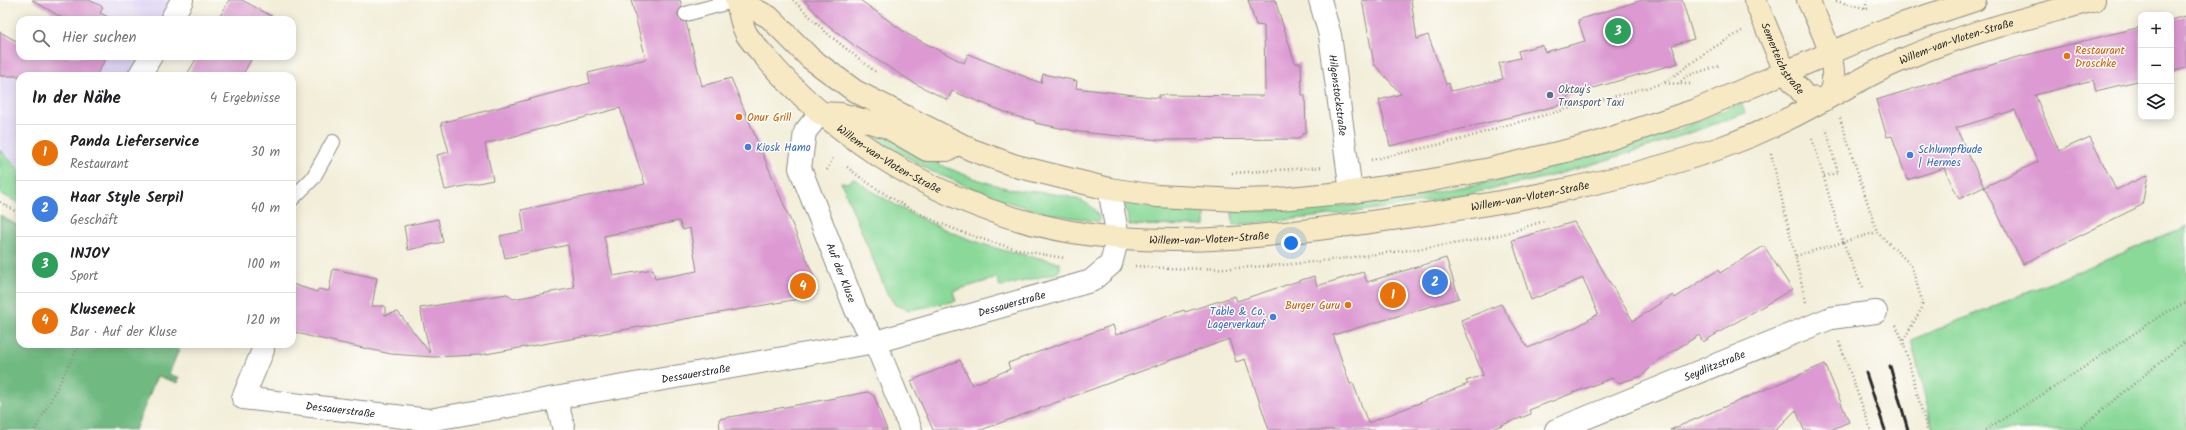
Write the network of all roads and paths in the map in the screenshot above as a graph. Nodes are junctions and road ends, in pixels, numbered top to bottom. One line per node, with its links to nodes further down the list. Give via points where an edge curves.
1 (182, 0): 14 (street)
2 (736, 0): 13 (lane); 26 (main road, Willem-van-Vloten-Straße, via 746,33 788,85); 30 (main road, via 769,17 810,58 855,90)
3 (793, 0): 21 (path, via 829,35)
4 (1320, 0): 32 (street, Hilgenstockstraße, via 1330,35)
5 (1755, 0): 20 (main road, Semerteichstraße)
6 (1808, 0): 16 (main road)
7 (1833, 0): 11 (path)
8 (1867, 0): 11 (path)
9 (1975, 0): 16 (main road, via 1887,29)
10 (2094, 0): 25 (main road, Willem-van-Vloten-Straße, via 1951,40 1900,60 1846,86)
11 (1865, 8): 12 (path)
12 (1871, 11)
13 (686, 14)
14 (173, 16)
15 (1730, 39): 22 (path, via 1708,51)
16 (1830, 53): 20 (main road); 25 (main road, via 1833,76)
17 (149, 60): 19 (street)
18 (1722, 65): 23 (path, via 1687,76)
19 (142, 72)
20 (1784, 72): 25 (main road, Semerteichstraße, via 1806,97); 36 (main road, via 1748,90 1696,110 1591,145 1490,169)
21 (879, 75)
22 (1664, 83): 23 (path); 32 (path, via 1459,140)
23 (1678, 84): 24 (path)
24 (1690, 84)
25 (1832, 107): 40 (path); 41 (main road, Willem-van-Vloten-Straße, via 1674,162 1610,180 1489,204 1350,225 1228,238 1170,240)
26 (820, 113): 30 (main road, via 841,114 887,127 927,150 947,150); 41 (main road, Willem-van-Vloten-Straße, via 885,160 960,199 1045,226); 49 (street, Auf der Kluse, via 805,132 800,168 856,310)
27 (1827, 134): 34 (path, via 1838,172)
28 (1812, 139): 34 (path)
29 (333, 142): 37 (lane, via 313,178)
30 (957, 144): 35 (main road, via 1016,166)
31 (1771, 152): 43 (path)
32 (1347, 166): 33 (path); 36 (street, Hilgenstockstraße)
33 (1230, 173)
34 (1824, 176): 42 (path)
35 (1109, 189): 36 (main road, via 1157,196 1222,200 1280,199); 41 (street, Dessauerstraße)
36 (1351, 192)
37 (296, 195)
38 (0, 202): 39 (path)
39 (16, 212)
40 (1877, 232): 42 (path); 58 (path, via 1910,265 1922,301 1922,308 1903,341)
41 (1118, 237): 49 (street, Dessauerstraße, via 1111,264 1091,281)
42 (1843, 242): 43 (path); 45 (path, via 1853,270)
43 (1796, 256): 47 (path)
44 (2186, 304): 59 (path, via 2166,312)
45 (1876, 312): 46 (street, Seydlitzstraße)
46 (1832, 318): 47 (street, Seydlitzstraße); 57 (path)
47 (1811, 326): 56 (street, Seydlitzstraße)
48 (2186, 341): 60 (path)
49 (875, 342): 52 (street, Dessauerstraße); 55 (street, Auf der Kluse)
50 (78, 348): 53 (path)
51 (263, 350): 52 (street, Dessauerstraße, via 243,398 429,420)
52 (556, 398): 54 (street)
53 (35, 430)
54 (564, 430)
55 (911, 430)
56 (1556, 430)
57 (1871, 430)
58 (1927, 430)
59 (1985, 430)
60 (2078, 430)

